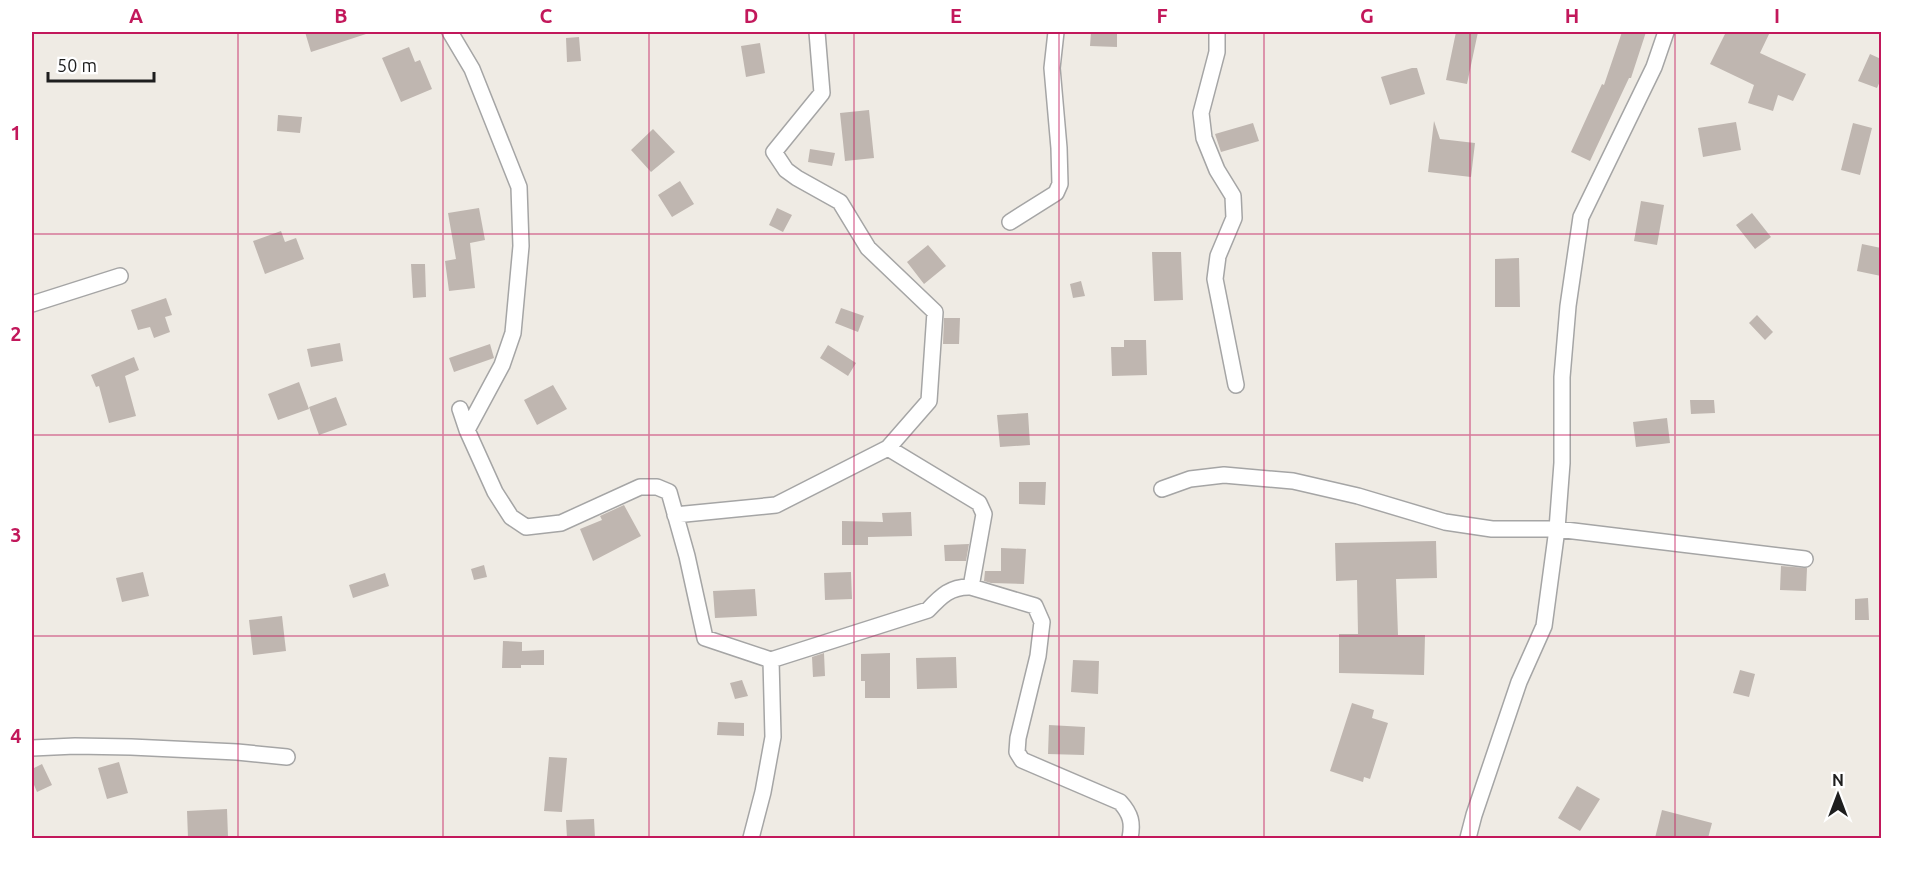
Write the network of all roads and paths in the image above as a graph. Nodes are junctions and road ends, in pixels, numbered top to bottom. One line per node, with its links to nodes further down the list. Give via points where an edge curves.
1 (450, 32): 11 (street, via 472,69 519,188 521,234 513,333 502,365)
2 (817, 32): 12 (street, via 822,93 774,152 796,178 840,202 868,248 935,312 929,401)
3 (1056, 32): 6 (street, via 1052,68 1060,184 1056,193)
4 (1217, 32): 9 (street, via 1217,52 1201,113 1204,138 1216,170 1233,196 1234,218 1218,256 1215,279)
5 (1666, 32): 15 (street, via 1654,67 1581,217 1562,377)
6 (1010, 222)
7 (120, 276): 8 (street)
8 (32, 303)
9 (1236, 385)
10 (460, 409): 11 (street)
11 (467, 430): 14 (street, via 495,492 511,517 526,527 561,523 640,488 669,492)
12 (888, 448): 14 (street, via 776,505); 17 (street, via 979,503 984,514)
13 (1162, 489): 15 (street, via 1190,479 1224,475 1293,481 1445,522 1492,528)
14 (675, 515): 18 (street, via 705,638)
15 (1557, 529): 16 (street); 23 (street, via 1544,626 1519,682)
16 (1805, 559)
17 (971, 587): 18 (street, via 944,592 928,610); 22 (street, via 1035,606 1042,622 1018,738 1017,752 1022,760 1120,802 1132,822)
18 (771, 660): 21 (street, via 773,737)
19 (32, 748): 20 (street, via 131,747)
20 (287, 757)
21 (751, 838)
22 (1130, 838)
23 (1468, 838)

